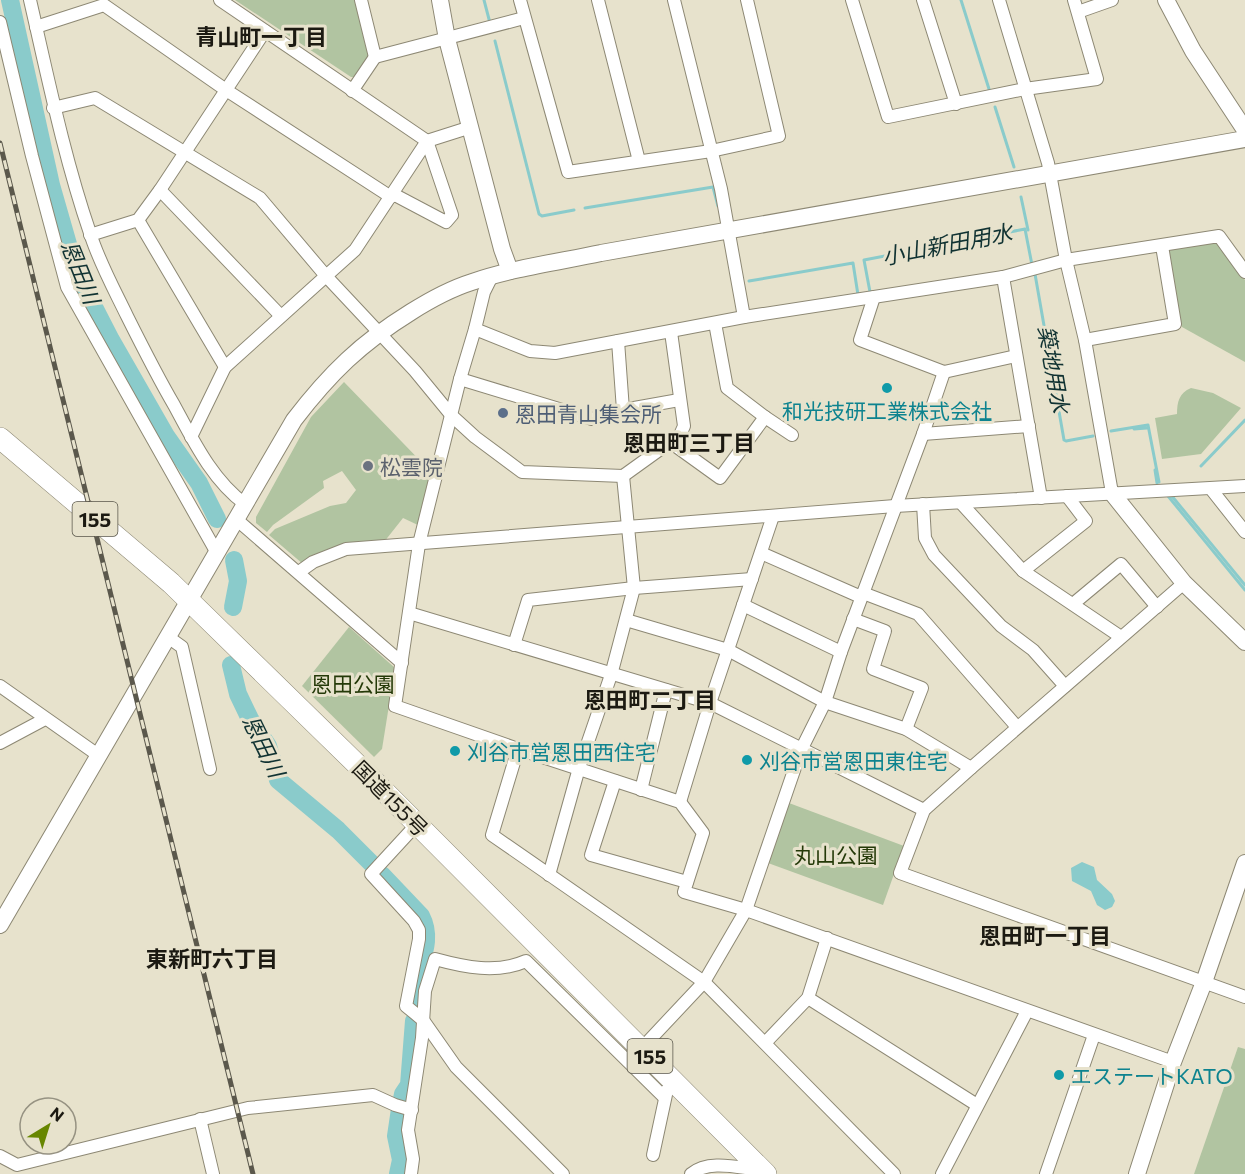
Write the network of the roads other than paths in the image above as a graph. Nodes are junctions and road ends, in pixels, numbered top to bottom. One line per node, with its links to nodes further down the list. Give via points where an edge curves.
1 (30, 0): 18 (street)
2 (220, 0): 19 (street)
3 (361, 0): 21 (street)
4 (440, 0): 20 (street)
5 (520, 0): 16 (street)
6 (598, 0): 33 (street)
7 (674, 0): 31 (street)
8 (747, 0): 31 (street, via 780,136)
9 (852, 0): 25 (street, via 888,117)
10 (923, 0): 25 (street)
11 (999, 0): 22 (street)
12 (1112, 0): 15 (street)
13 (1166, 0): 28 (street, via 1193,51)
14 (106, 2): 18 (street); 23 (street)
15 (1076, 6): 22 (street, via 1097,79)
16 (524, 18): 20 (street); 33 (street, via 568,172)
17 (0, 22): 85 (street, via 67,287)
18 (36, 27): 26 (street)
19 (265, 31): 23 (street); 24 (street)
20 (447, 39): 21 (street); 27 (street)
21 (375, 57): 24 (street)
22 (1025, 89): 25 (street); 34 (street)
23 (226, 90): 32 (street); 36 (street)
24 (352, 90): 30 (street)
25 (956, 104)
26 (53, 108): 32 (street, via 95,98); 39 (street)
27 (471, 127): 30 (street); 42 (street)
28 (1245, 130)
29 (1245, 139): 34 (street)
30 (426, 141): 36 (street); 36 (street, via 452,215 446,222)
31 (711, 151): 33 (street); 38 (street)
32 (185, 152): 35 (street); 44 (street, via 260,198)
33 (639, 161)
34 (1049, 173): 38 (street); 41 (street)
35 (160, 190): 37 (street); 48 (street)
36 (392, 195): 44 (street, via 355,250)
37 (138, 220): 39 (street); 57 (street)
38 (728, 231): 42 (street); 49 (street)
39 (90, 235): 67 (street, via 113,288)
40 (1162, 246): 41 (street); 43 (street, via 1219,236); 54 (street, via 1175,324)
41 (1066, 260): 46 (street); 54 (street)
42 (510, 271): 45 (street)
43 (1245, 272)
44 (326, 276): 48 (street); 53 (street)
45 (492, 276): 51 (street); 53 (street, via 447,291)
46 (1003, 277): 47 (street); 56 (street)
47 (874, 297): 49 (street); 58 (street, via 860,340)
48 (280, 315): 57 (street)
49 (744, 317): 50 (street)
50 (715, 323): 52 (street); 63 (street, via 727,388)
51 (475, 328): 55 (street, via 530,351 555,353); 59 (street)
52 (671, 332): 55 (street); 60 (street)
53 (378, 333): 62 (street); 77 (street, via 340,366 307,403)
54 (1086, 340): 73 (street)
55 (618, 341): 61 (street)
56 (1016, 356): 58 (street); 64 (street)
57 (225, 367): 67 (street)
58 (944, 372): 65 (street)
59 (460, 379): 61 (street, via 592,419); 62 (street)
60 (679, 400): 61 (street); 69 (street, via 684,426)
61 (623, 410)
62 (452, 416): 70 (street, via 522,472); 84 (street)
63 (765, 417): 66 (street); 69 (street, via 720,478)
64 (1029, 426): 65 (street); 75 (street)
65 (923, 434): 79 (street)
66 (792, 435)
67 (192, 437): 77 (street, via 212,470)
68 (0, 438): 93 (highway, 国道155号 / 155)
69 (670, 442): 70 (street)
70 (623, 476): 82 (street)
71 (1245, 486): 72 (street)
72 (1211, 489): 73 (street); 83 (street)
73 (1112, 493): 74 (street); 90 (street)
74 (1067, 496): 75 (street); 87 (street, via 1086,521)
75 (1041, 498): 76 (street)
76 (962, 503): 78 (street); 87 (street)
77 (245, 504): 81 (street)
78 (922, 504): 79 (street); 109 (street, via 925,538 934,555)
79 (895, 506): 80 (street); 92 (street)
80 (773, 516): 82 (street); 86 (street)
81 (236, 519): 85 (street); 88 (street)
82 (628, 528): 84 (street); 91 (street)
83 (1245, 532)
84 (419, 544): 88 (street, via 346,549); 97 (street)
85 (217, 553): 93 (street)
86 (761, 553): 89 (street); 92 (street)
87 (1023, 571): 94 (street)
88 (299, 572): 106 (street)
89 (752, 579): 91 (street); 95 (street)
90 (1184, 583): 96 (street); 102 (street)
91 (634, 588): 99 (street); 103 (street, via 528,600)
92 (862, 595): 98 (street); 114 (street, via 918,614)
93 (188, 601): 100 (street); 127 (highway, 国道155号 / 155)
94 (1073, 604): 96 (street, via 1121,564); 101 (street)
95 (743, 605): 104 (street); 105 (street)
96 (1157, 607): 101 (street)
97 (409, 613): 103 (street); 106 (street)
98 (854, 619): 105 (street); 115 (street, via 885,631 873,669 922,688)
99 (626, 620): 104 (street); 107 (street)
100 (168, 637): 119 (street); 122 (street, via 182,647)
101 (1121, 637): 109 (street)
102 (1245, 642)
103 (514, 645): 107 (street)
104 (728, 650): 111 (street); 112 (street)
105 (841, 652): 111 (street)
106 (402, 663): 117 (street, via 395,706)
107 (611, 675): 110 (street); 120 (street)
108 (0, 686): 113 (street)
109 (1065, 686): 114 (street)
110 (666, 690): 112 (street); 124 (street)
111 (825, 702): 115 (street); 118 (street)
112 (710, 703): 118 (street); 125 (street)
113 (45, 719): 116 (street); 119 (street)
114 (1017, 727): 121 (street)
115 (906, 729): 121 (street)
116 (0, 744)
117 (518, 749): 120 (street); 129 (street, via 492,835)
118 (801, 750): 126 (street); 131 (street)
119 (98, 755): 132 (street)
120 (579, 768): 123 (street); 129 (street)
121 (971, 768): 126 (street)
122 (210, 769)
123 (615, 781): 124 (street); 130 (street, via 591,855)
124 (641, 790): 125 (street)
125 (680, 802): 130 (street, via 704,833)
126 (924, 810): 135 (street, via 900,873)
127 (417, 824): 139 (street, via 371,874 419,930 406,1006); 142 (highway, 国道155号 / 155)
128 (1245, 863): 135 (street)
129 (549, 875): 134 (street)
130 (687, 882): 131 (street, via 684,892)
131 (746, 910): 133 (street); 134 (street)
132 (0, 925)
133 (827, 938): 137 (street); 138 (street)
134 (704, 982): 141 (street); 142 (street)
135 (1204, 982): 136 (street); 143 (street)
136 (1245, 997)
137 (808, 998): 141 (street); 145 (street)
138 (1027, 1011): 140 (street); 145 (street)
139 (423, 1020): 144 (street, via 425,991 435,959 493,968 513,967 526,961); 146 (street); 153 (street, via 456,1067)
140 (1094, 1035): 143 (street); 157 (street)
141 (765, 1043): 155 (street)
142 (642, 1048): 144 (highway, 国道155号 / 155)
143 (1173, 1062): 158 (street)
144 (668, 1088): 148 (street); 150 (highway, 国道155号 / 155)
145 (977, 1105): 156 (street)
146 (412, 1110): 147 (street, via 373,1095 248,1108); 152 (street, via 408,1130 413,1159)
147 (200, 1119): 149 (street, via 17,1165); 151 (street)
148 (653, 1155)
149 (0, 1156)
150 (764, 1172): 154 (street, via 708,1166)
151 (213, 1174)
152 (411, 1174)
153 (563, 1174)
154 (691, 1174)
155 (894, 1174)
156 (942, 1174)
157 (1046, 1174)
158 (1137, 1174)

